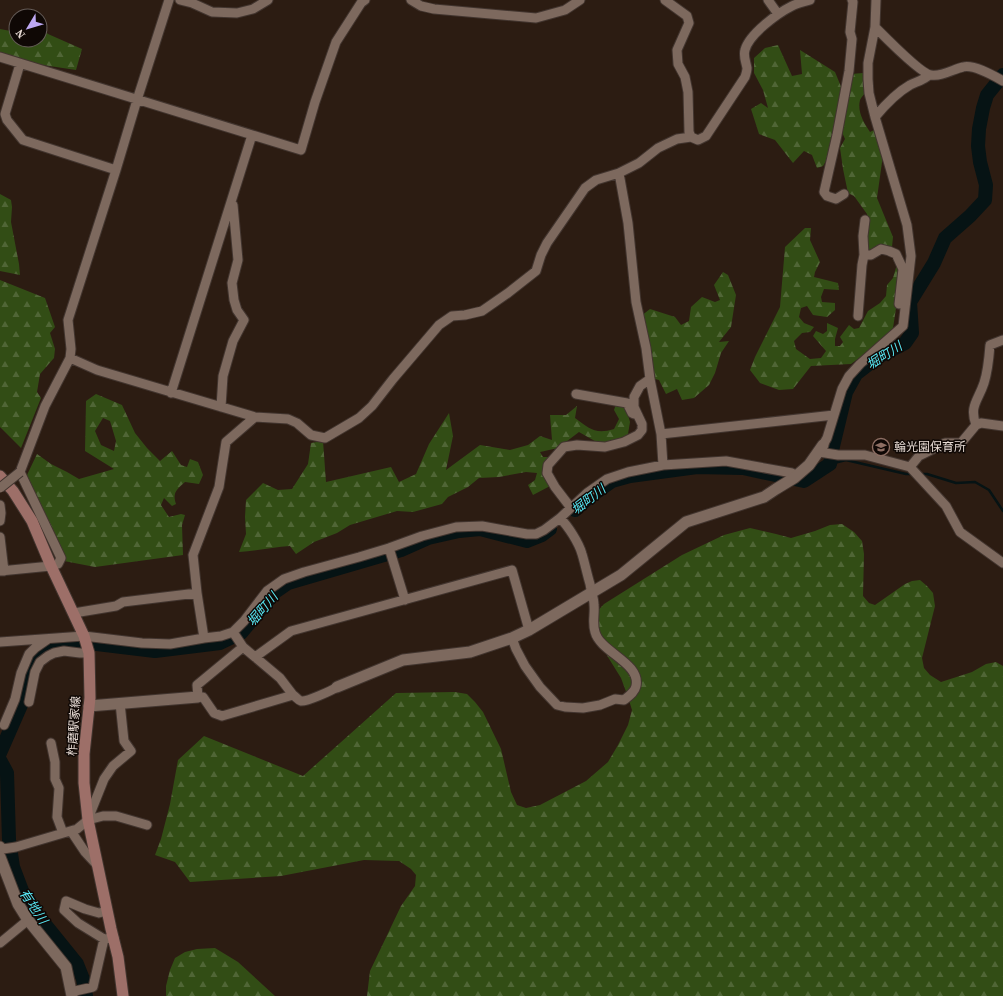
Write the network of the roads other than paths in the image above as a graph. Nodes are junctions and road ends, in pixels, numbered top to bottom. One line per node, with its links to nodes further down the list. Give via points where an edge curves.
1 (168, 0): 18 (street)
2 (180, 0): 3 (street, via 212,12 237,13 253,9)
3 (268, 0)
4 (365, 0): 20 (street, via 336,42 301,150)
5 (411, 0): 6 (street, via 434,9 536,18 565,10)
6 (580, 0)
7 (665, 0): 21 (street, via 687,16 689,23 677,50 678,64 685,76 688,92)
8 (768, 0): 12 (street)
9 (810, 0): 12 (street)
10 (852, 0): 24 (street, via 849,71 824,192 836,199)
11 (876, 0): 13 (street)
12 (778, 14): 21 (street, via 748,42 744,57 747,69 745,77 706,136 698,140)
13 (875, 27): 16 (street); 19 (street, via 868,63 869,93)
14 (0, 57): 15 (street)
15 (20, 64): 18 (street); 22 (street, via 5,114 6,120 23,140)
16 (929, 75): 17 (street, via 965,66 994,76); 19 (street, via 892,98)
17 (1003, 82)
18 (137, 100): 20 (street); 22 (street)
19 (875, 117): 28 (street, via 909,240 911,256)
20 (252, 135): 25 (street)
21 (691, 137): 23 (street, via 677,139 658,148 639,163)
22 (116, 170): 31 (street, via 68,320)
23 (619, 173): 32 (street, via 628,223 636,302); 38 (street, via 596,180 585,188 547,243 536,270 482,311 452,316 439,325 372,406 359,418 325,438 311,435 288,419)
24 (844, 194)
25 (230, 204): 33 (street); 35 (street, via 233,205 238,260 232,283 234,300 244,320 223,376)
26 (866, 220): 27 (street, via 863,236)
27 (864, 255): 28 (street, via 871,255 881,249 896,254 903,269 899,312); 29 (street)
28 (904, 314): 37 (street, via 903,326 849,376)
29 (858, 316)
30 (1003, 340): 39 (street, via 990,346 984,383 974,406 973,417)
31 (70, 358): 33 (street, via 97,370); 45 (street, via 45,406)
32 (650, 379): 36 (street, via 640,386 634,397 634,407); 41 (street)
33 (171, 393): 35 (street)
34 (576, 394): 36 (street, via 627,403 632,413)
35 (221, 407): 38 (street)
36 (638, 414): 50 (street, via 642,430 624,442 605,447 564,447 548,465 547,473)
37 (834, 415): 41 (street); 42 (street)
38 (255, 417): 58 (street, via 226,442 219,487 193,555)
39 (976, 425): 40 (street, via 981,423); 44 (street, via 961,443 945,443 919,456)
40 (1003, 426)
41 (661, 434): 43 (street)
42 (821, 448): 44 (street, via 838,455 865,455); 47 (street, via 810,465)
43 (663, 465): 47 (street, via 726,461 792,473); 50 (street, via 607,479)
44 (910, 467): 55 (street, via 946,506 960,532)
45 (20, 472): 48 (street, bridge); 56 (street, via 61,558 58,564)
46 (0, 476): 56 (main road, 柞磨駅家線, via 32,521)
47 (794, 478): 59 (street, via 764,497 686,522 621,575)
48 (0, 488)
49 (0, 505): 52 (street)
50 (571, 508): 51 (street)
51 (560, 518): 54 (street, via 536,534 482,526 456,527); 59 (street, via 567,525 582,552)
52 (0, 521)
53 (0, 537): 57 (street)
54 (389, 548): 60 (street); 63 (street, via 284,579 267,591)
55 (1003, 563)
56 (52, 566): 57 (street); 61 (main road, 柞磨駅家線)
57 (2, 571)
58 (197, 592): 61 (street, via 123,602 116,606); 64 (street)
59 (592, 592): 62 (street); 65 (street, via 593,624 600,643 619,657 636,678 636,687 624,700 615,699 583,708 557,705 540,687)
60 (405, 600): 62 (street, via 512,570); 70 (street, via 291,631)
61 (74, 613): 68 (main road, 柞磨駅家線)
62 (529, 630): 65 (street)
63 (234, 632): 64 (street); 69 (street)
64 (204, 638): 68 (street, via 170,644)
65 (512, 638): 72 (street, via 470,652 403,660)
66 (0, 642): 67 (street)
67 (34, 644): 68 (street, via 49,638); 71 (street); 78 (street, via 20,673 15,699)
68 (87, 645): 71 (street, via 80,653 54,653); 77 (main road, 柞磨駅家線)
69 (242, 645): 70 (street); 74 (street, via 197,685)
70 (255, 657): 73 (street, via 280,678)
71 (40, 662): 75 (street, via 35,672)
72 (337, 687): 73 (street, via 306,700 300,701)
73 (293, 695): 74 (street, via 222,716 214,714 203,697)
74 (198, 697): 76 (street)
75 (29, 702)
76 (120, 703): 77 (street); 80 (street, via 124,741 131,751 113,766 104,778)
77 (89, 706): 80 (main road, 柞磨駅家線, via 84,754)
78 (4, 725)
79 (51, 743): 82 (street, via 55,778 59,788 57,817)
80 (88, 820): 81 (street, via 116,816); 82 (street, via 77,829); 84 (main road, 柞磨駅家線)
81 (147, 825)
82 (67, 832): 83 (street); 84 (street)
83 (1, 850): 86 (street, via 18,904)
84 (98, 867): 85 (main road, 柞磨駅家線)
85 (108, 911): 87 (main road, 柞磨駅家線); 87 (street, via 85,909 66,901 64,910 78,923)
86 (28, 920): 88 (street); 89 (street, via 66,967)
87 (109, 939): 89 (street, via 93,987); 90 (main road, 柞磨駅家線, via 118,957)
88 (0, 943)
89 (73, 993)
90 (123, 996)

